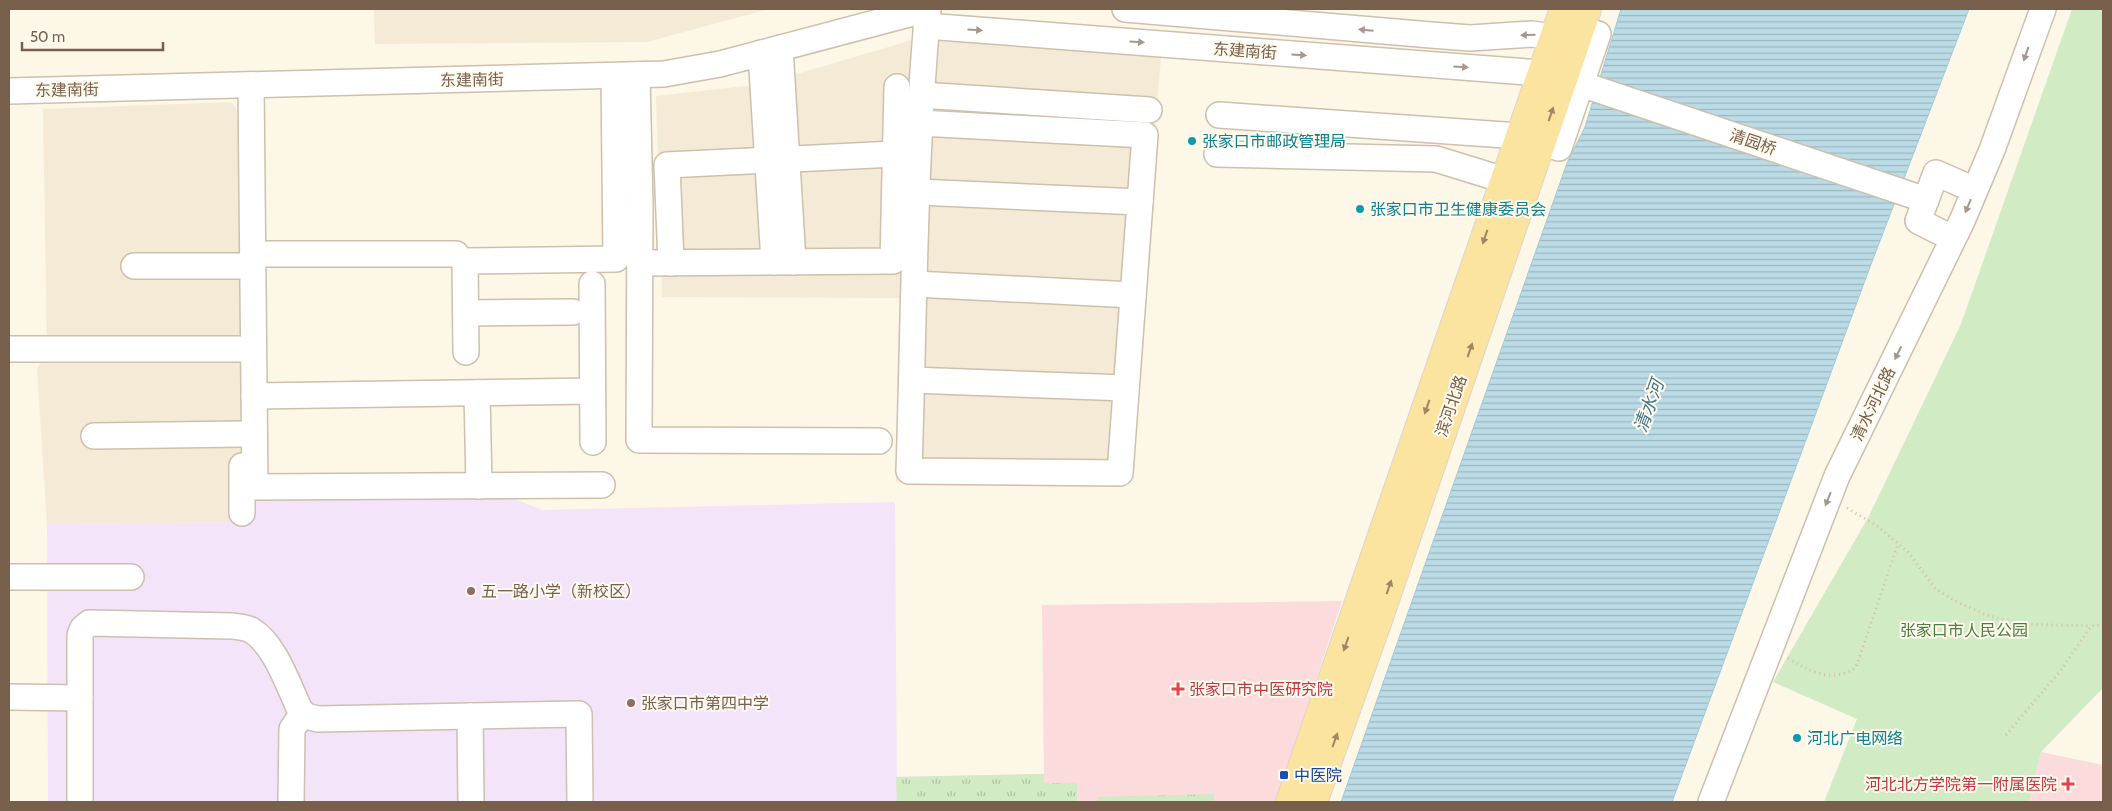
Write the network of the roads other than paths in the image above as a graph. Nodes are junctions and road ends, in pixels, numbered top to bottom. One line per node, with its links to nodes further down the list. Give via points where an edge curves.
1 (1125, 9): 4 (street, 东建南街, one-way to 1, via 1470,38)
2 (2043, 9): 62 (street, 清水河北路, one-way to 62, via 1992,150 1962,221 1837,476)
3 (927, 15): 5 (street, 东建南街); 7 (street, 东建南街, one-way to 7); 11 (street)
4 (1576, 27): 7 (main road, 滨河北路)
5 (770, 50): 6 (street, 东建南街, via 720,64 664,74); 18 (street)
6 (625, 76): 8 (street, 东建南街); 27 (street, via 640,206); 34 (street, via 616,259 465,261)
7 (1561, 79): 15 (main road, 滨河北路); 21 (street, 清园桥, via 1928,217 1936,173)
8 (251, 85): 10 (street, 东建南街); 25 (street)
9 (897, 87): 16 (street)
10 (9, 91)
11 (921, 95): 12 (street); 14 (street)
12 (1148, 110)
13 (1219, 115): 15 (street)
14 (920, 123): 22 (street); 23 (street, via 1145,134)
15 (1540, 142): 20 (main road, 滨河北路)
16 (895, 154): 18 (street); 26 (street, via 893,261)
17 (1217, 154): 20 (street, via 1436,159)
18 (777, 160): 26 (street); 28 (street, via 666,166)
19 (240, 168): 25 (street)
20 (1515, 183): 60 (main road, 滨河北路, one-way to 60, via 1377,555); 61 (main road, 滨河北路, one-way to 20, via 1381,610)
21 (1962, 184)
22 (918, 192): 23 (street); 31 (street)
23 (1140, 202): 32 (street)
24 (456, 254): 25 (street)
25 (247, 260): 29 (street); 36 (street); 42 (street)
26 (784, 262): 28 (street)
27 (639, 263): 28 (street); 45 (street, via 639,440)
28 (671, 263)
29 (134, 266)
30 (592, 284): 40 (street)
31 (915, 284): 32 (street); 38 (street)
32 (1133, 295): 39 (street)
33 (573, 312): 34 (street)
34 (466, 313): 37 (street)
35 (9, 349): 36 (street)
36 (241, 349): 43 (street)
37 (466, 352)
38 (912, 380): 39 (street); 39 (street, via 909,471 1120,473)
39 (1126, 388)
40 (592, 391): 41 (street); 46 (street)
41 (477, 393): 42 (street); 48 (street)
42 (254, 396): 48 (street, via 255,486)
43 (242, 434): 44 (street); 49 (street)
44 (94, 436)
45 (879, 441)
46 (592, 442)
47 (602, 485): 48 (street)
48 (478, 486)
49 (242, 513)
50 (9, 577): 51 (street)
51 (131, 577)
52 (9, 697): 53 (street)
53 (80, 698): 54 (street, via 80,635 89,623 232,626 249,628 269,646); 56 (street)
54 (303, 713): 55 (street, via 318,719); 57 (street, via 292,729)
55 (470, 716): 58 (street); 59 (street, via 579,714)
56 (80, 802)
57 (291, 802)
58 (471, 802)
59 (580, 802)
60 (1290, 802)
61 (1313, 802)
62 (1711, 802)

